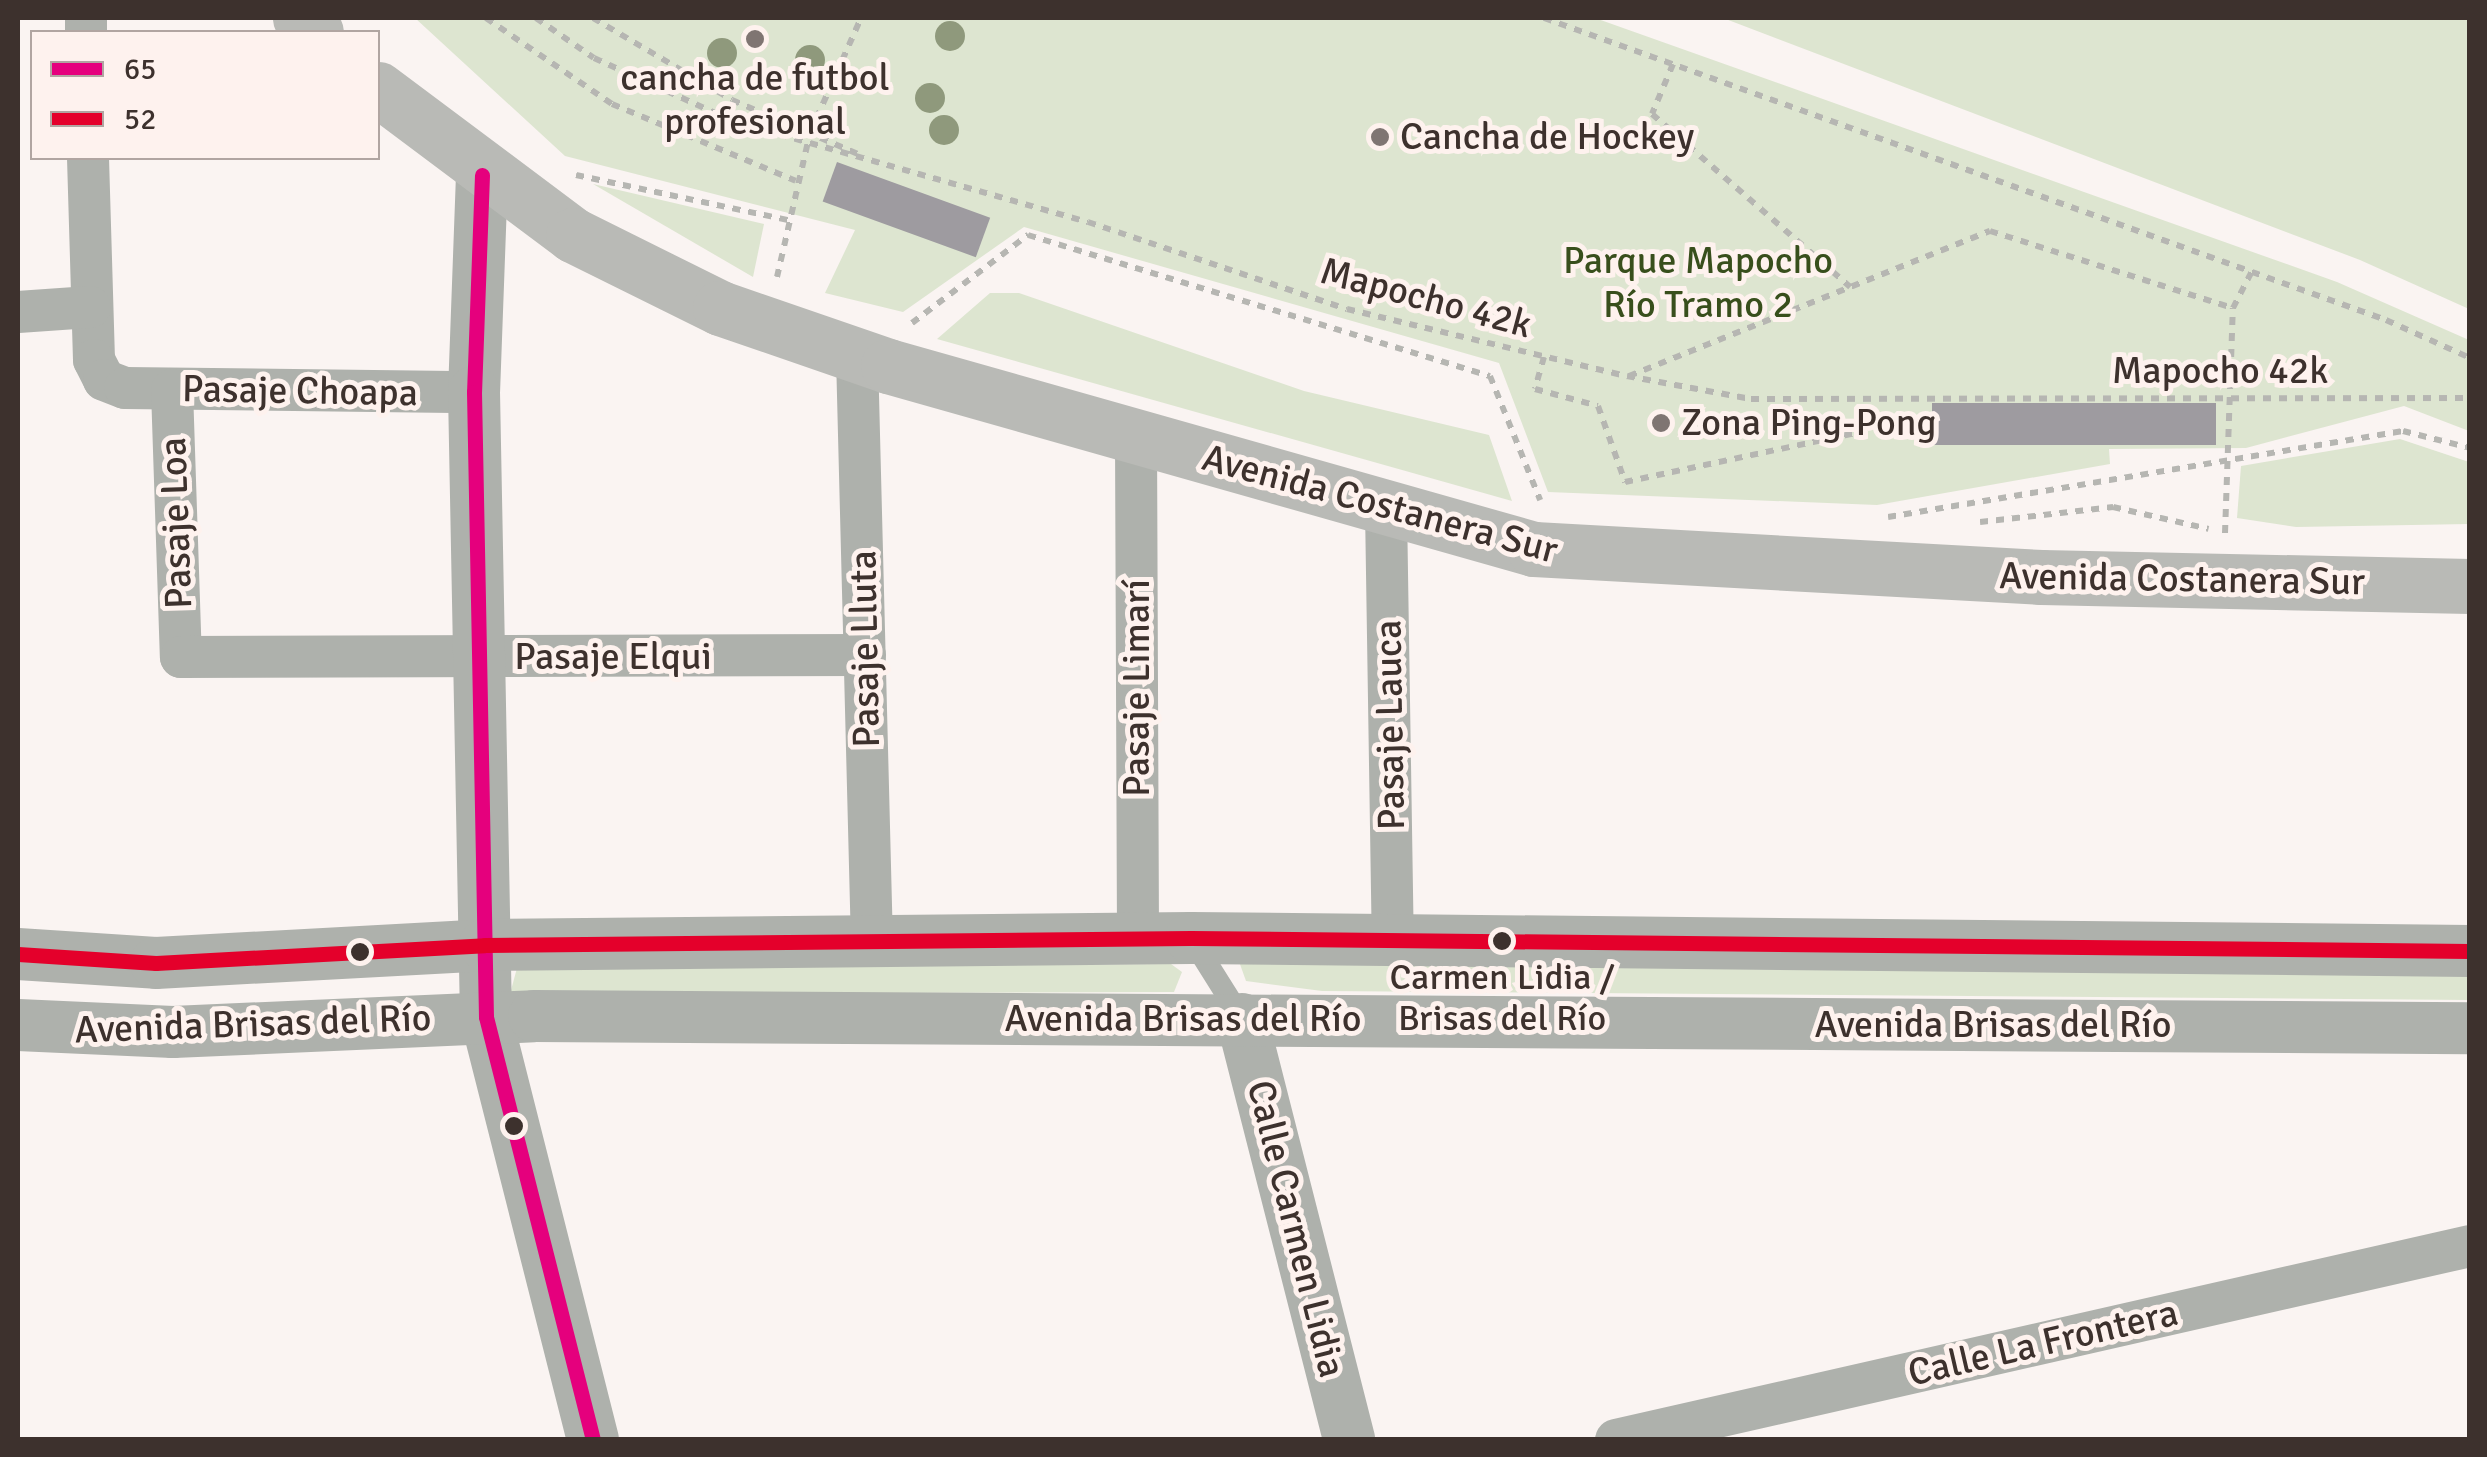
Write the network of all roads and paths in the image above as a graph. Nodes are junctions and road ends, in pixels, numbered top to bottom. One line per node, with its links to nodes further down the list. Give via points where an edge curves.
1 (486, 18): 13 (path, via 612,104)
2 (536, 18): 9 (path, Mapocho 42k, via 612,66)
3 (593, 18): 8 (path)
4 (861, 18): 8 (path)
5 (1544, 18): 6 (path)
6 (1673, 64): 16 (path); 18 (path, via 1652,114)
7 (380, 91): 12 (main road, Avenida Costanera Sur)
8 (810, 134): 9 (path); 11 (path)
9 (807, 143): 11 (path, Mapocho 42k); 13 (path)
10 (88, 160): 19 (street, Pasaje Loa)
11 (888, 166): 23 (path, Mapocho 42k, via 1347,309)
12 (482, 175): 22 (main road, Avenida Costanera Sur, via 665,285); 28 (street)
13 (796, 181): 15 (path)
14 (584, 189): 15 (path, via 568,177)
15 (788, 220): 17 (path, via 775,290)
16 (2252, 271): 20 (path); 24 (path)
17 (763, 286)
18 (1850, 287): 20 (path, via 1990,230); 25 (path)
19 (90, 307): 21 (street); 26 (street, Pasaje Loa, via 97,370)
20 (2232, 308): 31 (path)
21 (18, 312)
22 (876, 346): 32 (main road, Avenida Costanera Sur); 36 (path, via 1028,235 1490,376 1544,512); 42 (street, Pasaje Lluta)
23 (1544, 357): 25 (path, Mapocho 42k); 30 (path, via 1535,388 1598,406 1625,482 1869,430)
24 (2470, 358)
25 (1627, 376): 30 (path, Mapocho 42k, via 1750,399)
26 (125, 388): 27 (street, Pasaje Choapa)
27 (172, 390): 28 (street, Pasaje Choapa); 43 (street, Pasaje Loa)
28 (474, 392): 44 (street)
29 (2470, 398): 31 (path, Mapocho 42k)
30 (1866, 399): 31 (path, Mapocho 42k)
31 (2230, 399): 34 (path)
32 (1136, 437): 35 (main road, Avenida Costanera Sur); 46 (street, Pasaje Limarí)
33 (2470, 448): 34 (path, via 2403,431)
34 (2228, 460): 38 (path, via 1873,521); 39 (path)
35 (1386, 508): 41 (main road, Avenida Costanera Sur, via 1587,558); 47 (street, Pasaje Lauca)
36 (1530, 511)
37 (1963, 523): 39 (path, via 2113,508)
38 (1926, 524)
39 (2225, 532): 40 (path)
40 (2236, 535)
41 (2470, 586)
42 (865, 656): 44 (street, Pasaje Elqui); 48 (street, Pasaje Lluta)
43 (180, 657): 44 (street, Pasaje Elqui)
44 (476, 657): 49 (street)
45 (1191, 938): 46 (street, Avenida Brisas del Río); 47 (street, Avenida Brisas del Río); 53 (lane)
46 (1138, 939): 48 (street, Avenida Brisas del Río)
47 (1393, 941): 50 (street, Avenida Brisas del Río)
48 (872, 942): 49 (street, Avenida Brisas del Río)
49 (485, 945): 51 (street, Avenida Brisas del Río, via 156,962); 52 (street)
50 (2470, 951)
51 (18, 954)
52 (486, 1018): 53 (street, Avenida Brisas del Río); 54 (street, Avenida Brisas del Río, via 172,1032); 57 (street)
53 (1242, 1019): 55 (street, Avenida Brisas del Río); 58 (street, Calle Carmen Lidia)
54 (18, 1025)
55 (2470, 1028)
56 (2470, 1246): 59 (street, Calle La Frontera)
57 (593, 1440)
58 (1349, 1440)
59 (1616, 1440)

